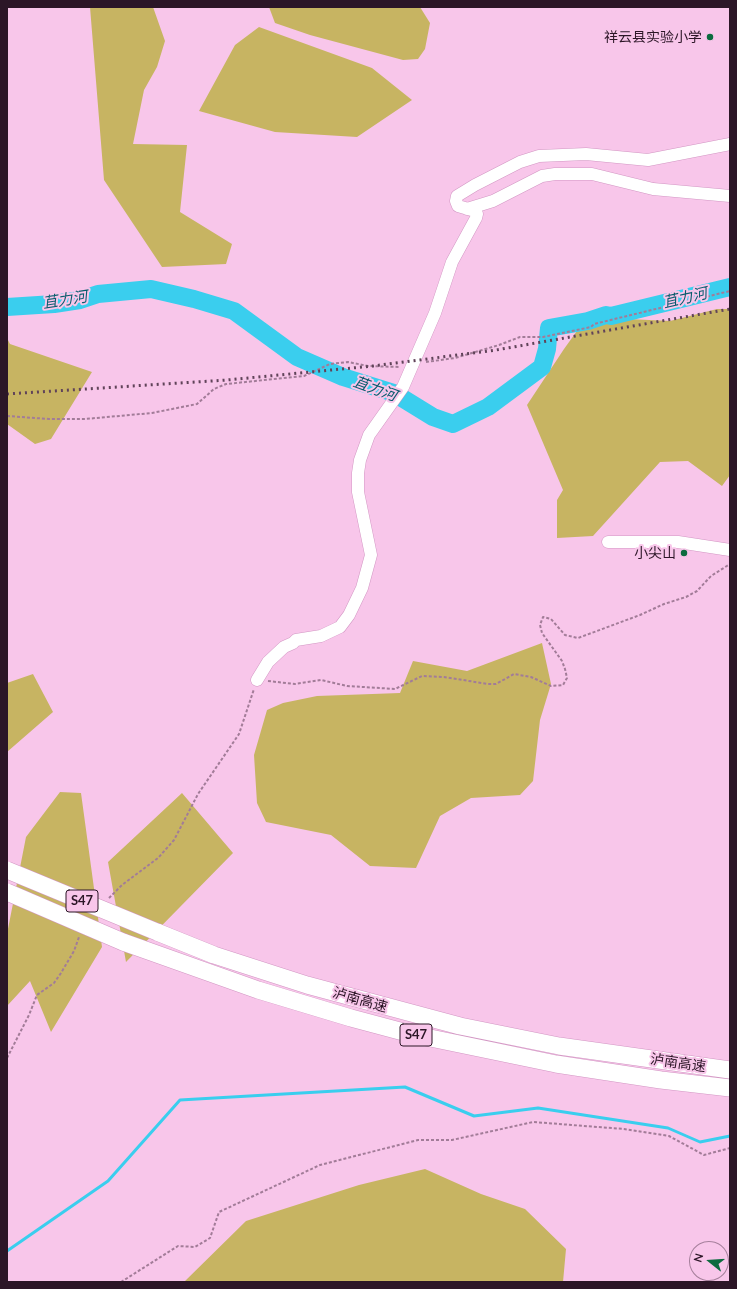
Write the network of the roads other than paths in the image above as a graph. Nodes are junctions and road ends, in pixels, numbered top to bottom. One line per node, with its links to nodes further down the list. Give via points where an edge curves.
1 (730, 144): 3 (street, via 648,160 586,154 526,159 459,195 457,204)
2 (730, 196): 3 (street, via 653,189 592,174 555,174 542,176 493,201)
3 (467, 209): 6 (street, via 476,212 476,218 452,262 435,313 403,387 369,434 358,469 358,498 371,555 362,588 348,615 336,629 321,636 296,640 284,647 268,662)
4 (608, 542): 5 (street, via 692,542)
5 (730, 550)
6 (257, 680)
7 (7, 870): 9 (highway, 泸南高速 / S47, bridge, via 214,955 356,1000 416,1016 559,1046)
8 (7, 892): 10 (highway, 泸南高速 / S47, bridge, via 123,942 258,990 351,1018 411,1034 556,1064)
9 (727, 1069)
10 (724, 1087)

